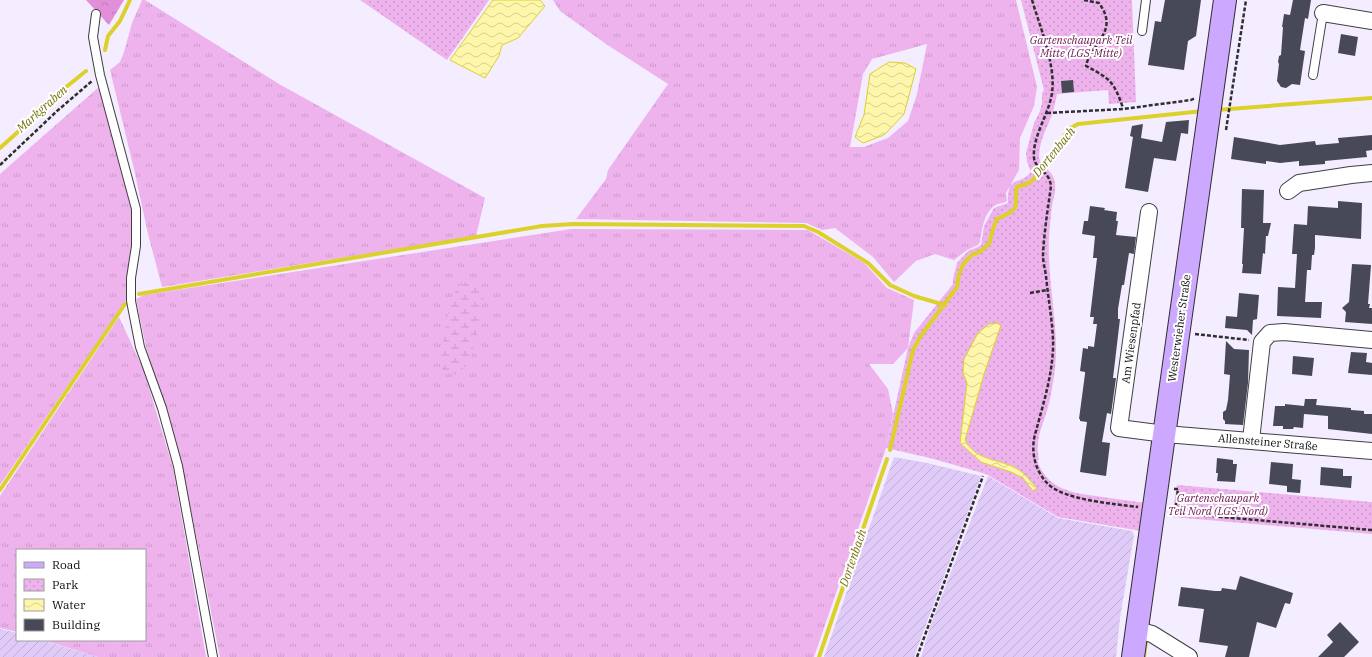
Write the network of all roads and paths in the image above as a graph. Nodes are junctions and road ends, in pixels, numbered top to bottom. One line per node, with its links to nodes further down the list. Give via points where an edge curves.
1 (1032, 0): 14 (path, via 1053,76)
2 (1084, 0): 13 (path, via 1099,3 1104,9 1106,19 1102,38 1088,57 1086,66 1104,75 1116,88)
3 (1146, 0): 9 (lane)
4 (1225, 0): 12 (main road, Westerwieher Straße)
5 (1246, 0): 12 (path)
6 (1323, 13): 8 (street); 11 (lane)
7 (96, 14): 10 (lane, via 93,37)
8 (1372, 21)
9 (1142, 31)
10 (100, 74): 16 (path, via 57,110); 33 (lane, via 136,209 136,246 131,278 131,301 140,347 162,408 178,466)
11 (1313, 75)
12 (1213, 101): 13 (path, via 1192,100); 15 (path); 22 (main road, Westerwieher Straße, via 1207,127)
13 (1123, 109): 14 (path)
14 (1046, 113): 20 (path, via 1038,133 1034,160 1049,177 1051,186 1043,255)
15 (1228, 117)
16 (0, 165)
17 (1372, 173): 18 (street, via 1300,183)
18 (1288, 191)
19 (1149, 212): 25 (street, Am Wiesenpfad, via 1119,428)
20 (1047, 290): 21 (path); 30 (path, via 1053,340 1048,387 1033,440 1035,464 1048,484 1060,491 1087,499)
21 (1030, 293)
22 (1179, 332): 24 (path); 25 (main road, Westerwieher Straße)
23 (1372, 340): 24 (street, via 1284,332 1270,333)
24 (1262, 342): 26 (street)
25 (1165, 434): 26 (street, Allensteiner Straße); 32 (main road, Westerwieher Straße)
26 (1251, 440): 27 (street, Allensteiner Straße)
27 (1372, 451)
28 (983, 476): 34 (path)
29 (1173, 488): 31 (path, via 1178,489 1175,513)
30 (1142, 508)
31 (1372, 530)
32 (1137, 630): 35 (main road, Westerwieher Straße); 36 (street, via 1152,634)
33 (213, 657)
34 (917, 657)
35 (1133, 657)
36 (1189, 657)

